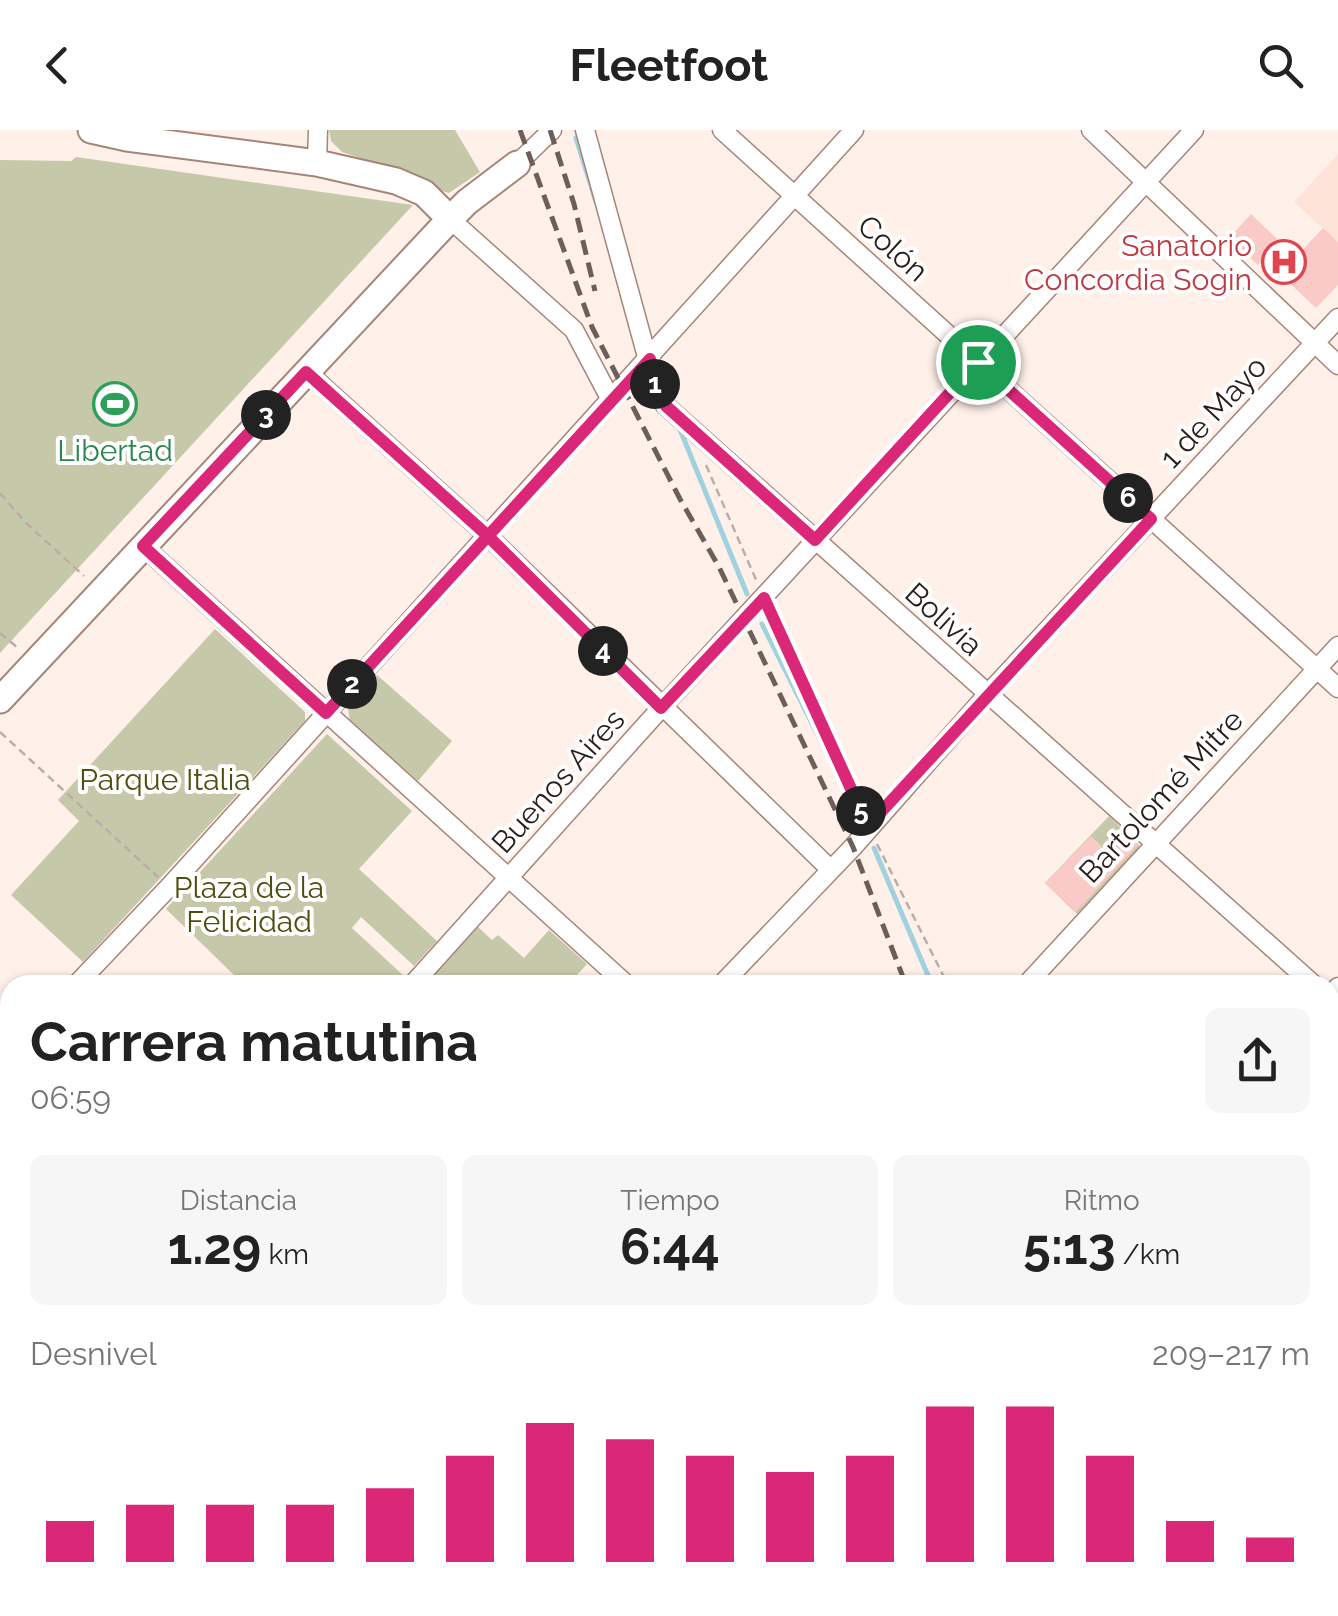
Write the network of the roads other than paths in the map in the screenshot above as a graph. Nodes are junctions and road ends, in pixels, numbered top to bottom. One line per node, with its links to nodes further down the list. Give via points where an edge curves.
1 (92, 130): 9 (street)
2 (318, 130): 9 (street)
3 (552, 130): 10 (street)
4 (585, 130): 16 (street, Bolivia)
5 (722, 130): 12 (street, Colón)
6 (854, 130): 12 (street)
7 (1090, 130): 11 (street)
8 (1194, 130): 11 (street, Buenos Aires)
9 (317, 162): 13 (street, via 396,180 424,194)
10 (518, 164): 13 (street)
11 (1147, 182): 15 (street); 17 (street, Buenos Aires)
12 (794, 195): 16 (street); 17 (street, Colón)
13 (450, 219): 19 (street); 20 (street, via 574,330)
14 (1338, 318): 15 (street, 1 de Mayo)
15 (1315, 343): 18 (street); 21 (street, 1 de Mayo)
16 (650, 359): 20 (street); 23 (street, Bolivia, via 666,406)
17 (978, 362): 21 (street, Colón); 23 (street, Buenos Aires)
18 (1338, 365)
19 (306, 372): 22 (street); 24 (street)
20 (611, 400): 22 (street)
21 (1151, 519): 26 (street, Colón); 28 (street, 1 de Mayo)
22 (488, 536): 30 (street); 31 (street)
23 (815, 540): 28 (street, Bolivia); 30 (street, Buenos Aires)
24 (143, 546): 29 (street); 31 (street)
25 (1338, 646): 26 (street, Bartolomé Mitre)
26 (1316, 669): 27 (street, Colón); 32 (street, Bartolomé Mitre)
27 (1338, 688)
28 (988, 695): 32 (street, Bolivia); 33 (street, 1 de Mayo)
29 (0, 700)
30 (661, 708): 33 (street); 34 (street, Buenos Aires)
31 (326, 713): 34 (street); 35 (street)
32 (1154, 844): 39 (street, Bartolomé Mitre); 40 (street, Bolivia)
33 (830, 869): 38 (street, 1 de Mayo)
34 (509, 878): 36 (street, Buenos Aires); 37 (street)
35 (86, 975)
36 (421, 975)
37 (615, 975)
38 (730, 975)
39 (1035, 975)
40 (1303, 975)

